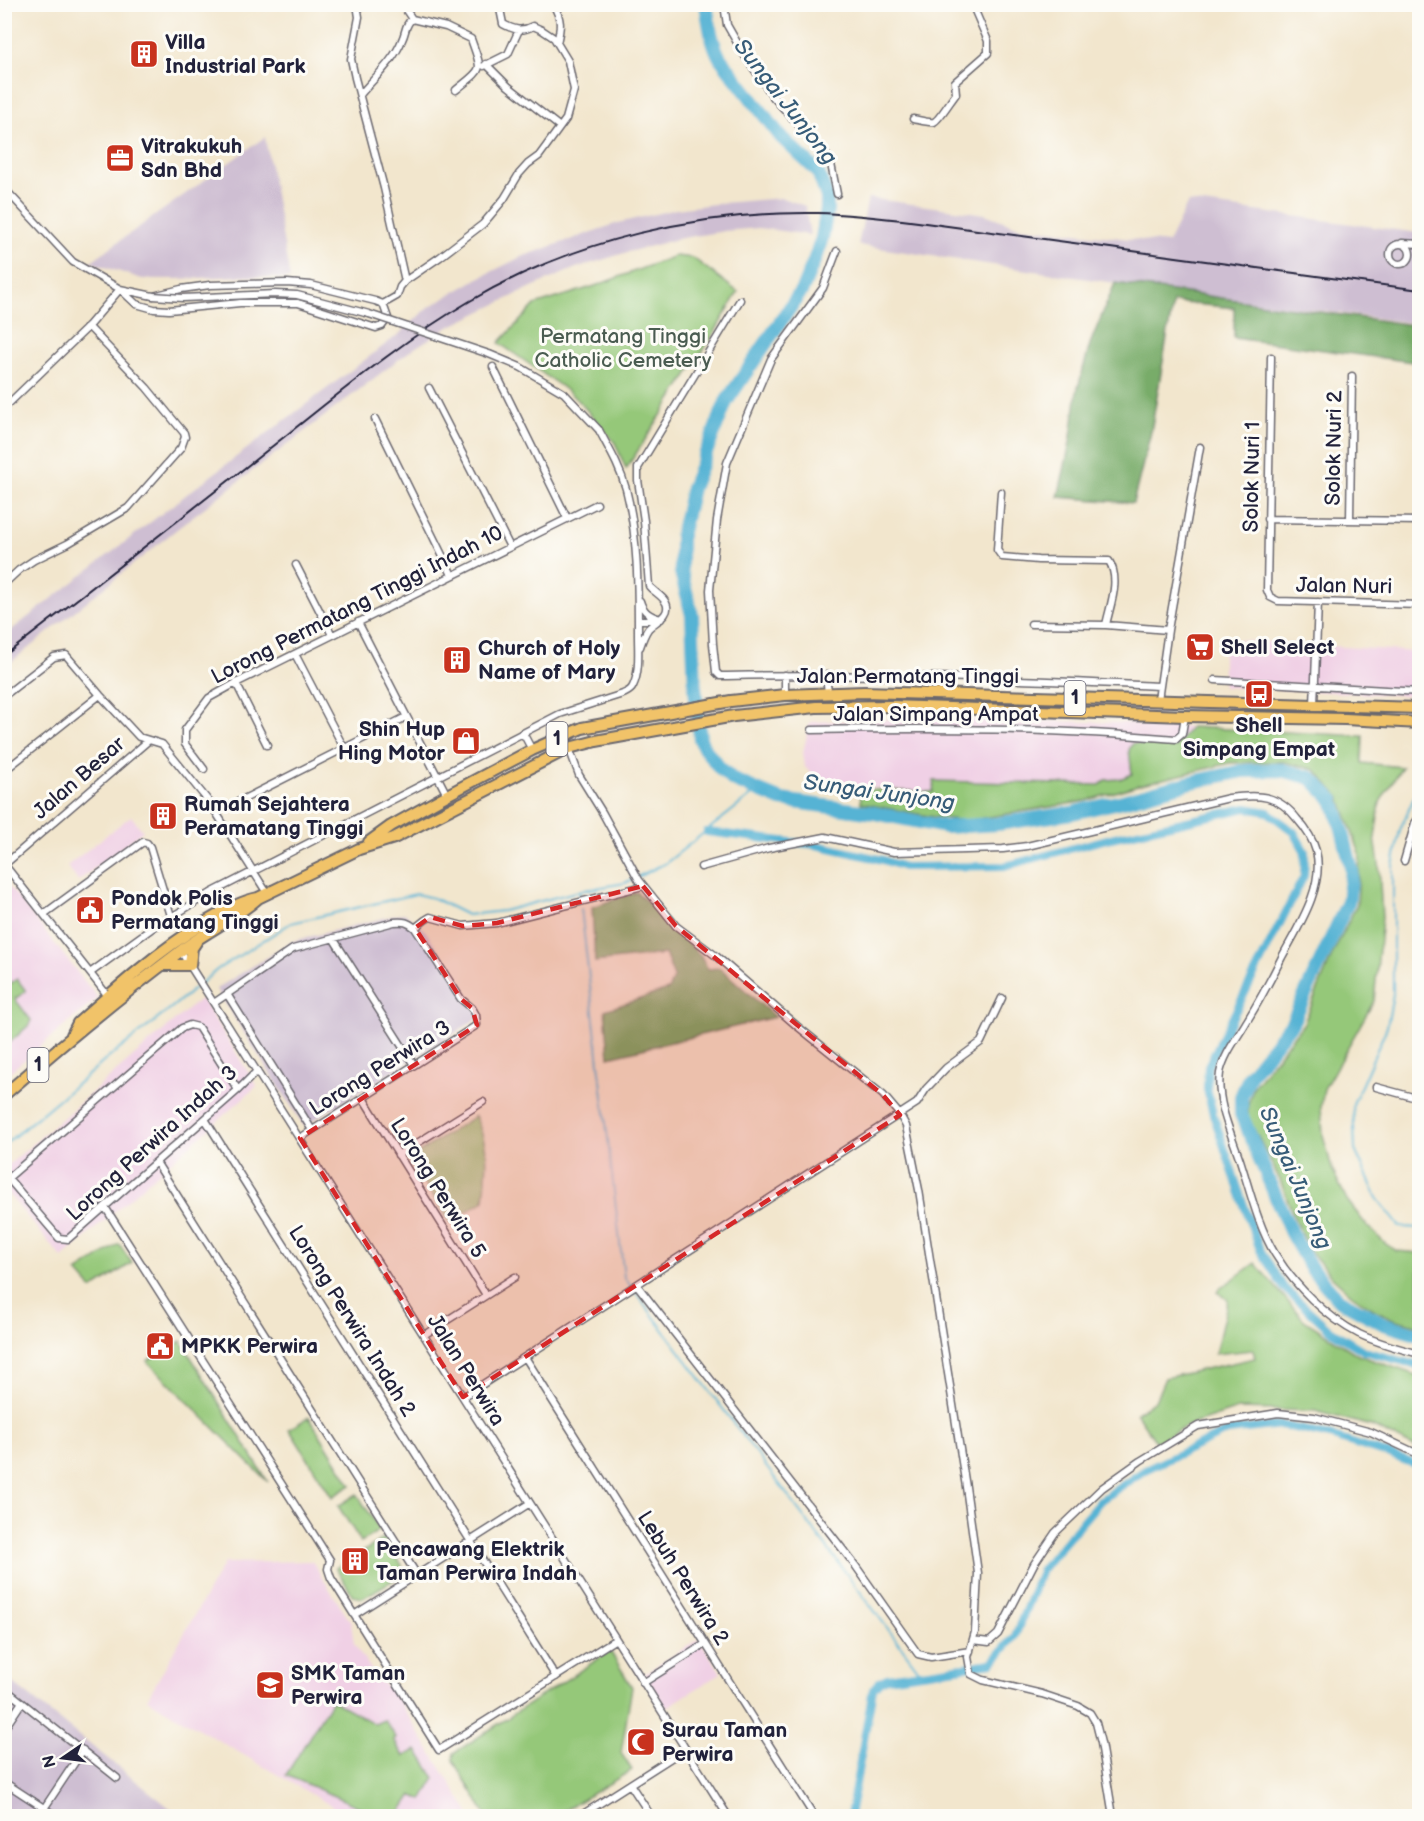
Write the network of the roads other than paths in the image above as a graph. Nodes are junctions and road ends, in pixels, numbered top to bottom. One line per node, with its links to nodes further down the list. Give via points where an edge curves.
1 (357, 4): 12 (street, via 359,17 351,58)
2 (402, 4): 7 (street)
3 (499, 4): 8 (street, via 503,24)
4 (553, 4): 9 (street, via 561,27)
5 (724, 4): 16 (street, via 727,25 774,98 830,159)
6 (972, 4): 13 (street, via 988,41 988,53 955,82 956,94 940,118 933,122)
7 (412, 19): 10 (street, via 446,27 471,39); 12 (street, via 390,61)
8 (519, 30): 9 (street, via 532,26); 10 (street, via 508,54)
9 (557, 43): 14 (street, via 568,61 574,90)
10 (483, 66): 11 (street); 14 (street)
11 (456, 90)
12 (360, 95): 21 (street)
13 (914, 119)
14 (560, 127): 21 (street, via 483,224)
15 (4, 188): 22 (street, via 73,262)
16 (837, 194)
17 (1399, 244): 18 (street); 20 (street, via 1406,246); 20 (street, via 1392,247 1393,261 1400,264)
18 (1419, 245): 20 (street)
19 (837, 251): 57 (street, via 823,288 771,359 727,463 717,520 710,590 716,672 727,676)
20 (1410, 256)
21 (405, 281): 25 (street, via 397,296)
22 (120, 289): 23 (street); 25 (street, via 136,304 154,309 298,303 376,328 388,318); 26 (street)
23 (153, 296): 25 (street, via 210,285 287,283 311,285); 44 (street, bridge, via 297,295 489,354 564,393 599,430 618,465 634,526)
24 (740, 300): 49 (street, via 638,468 649,586 668,607)
25 (383, 304)
26 (88, 326): 31 (street); 43 (street, via 147,388 185,437 181,448 128,508 34,560)
27 (1271, 357): 37 (street, Solok Nuri 1)
28 (493, 367): 36 (street)
29 (1352, 376): 38 (street, Solok Nuri 2)
30 (429, 388): 40 (street)
31 (4, 408)
32 (375, 419): 42 (street)
33 (1200, 447): 53 (street)
34 (1001, 492): 52 (street, via 997,550 1002,557 1109,561 1115,573)
35 (597, 504): 36 (street, Lorong Permatang Tinggi Indah 10)
36 (567, 518): 40 (street, Lorong Permatang Tinggi Indah 10)
37 (1267, 519): 38 (street); 45 (street, Solok Nuri 1)
38 (1350, 520): 39 (street)
39 (1419, 521)
40 (510, 547): 42 (street, Lorong Permatang Tinggi Indah 10)
41 (296, 565): 54 (street)
42 (452, 575): 50 (street, Lorong Permatang Tinggi Indah 10)
43 (4, 584)
44 (638, 595): 48 (street); 49 (street, via 642,608)
45 (1270, 597): 46 (street, Jalan Nuri, via 1278,601)
46 (1318, 602): 47 (street, Jalan Nuri); 62 (street)
47 (1419, 605)
48 (638, 620): 49 (street); 56 (street)
49 (661, 620): 56 (street, via 649,628)
50 (358, 622): 54 (street, Lorong Permatang Tinggi Indah 10); 72 (street)
51 (1030, 624): 52 (street)
52 (1106, 625): 53 (street)
53 (1168, 630): 61 (street)
54 (332, 635): 55 (street, Lorong Permatang Tinggi Indah 10)
55 (295, 654): 60 (street, Lorong Permatang Tinggi Indah 10); 78 (street)
56 (638, 657): 75 (street, via 631,690 560,714)
57 (785, 675): 58 (street); 66 (street)
58 (826, 675): 61 (street); 64 (street)
59 (1215, 680): 62 (street)
60 (236, 683): 77 (street); 81 (street, Lorong Permatang Tinggi Indah 10, via 209,699 185,730 185,744)
61 (1159, 686): 68 (street)
62 (1315, 686): 63 (street); 69 (street)
63 (1419, 692)
64 (828, 693): 66 (highway, Jalan Permatang Tinggi / 1); 68 (highway, Jalan Permatang Tinggi / 1)
65 (100, 695): 67 (street, via 66,655 54,657); 76 (street, via 139,737); 82 (street)
66 (785, 695): 80 (highway, Jalan Permatang Tinggi / 1, via 731,701 582,729)
67 (4, 696)
68 (1158, 700): 69 (highway, Jalan Permatang Tinggi / 1)
69 (1314, 705): 70 (highway, Jalan Permatang Tinggi / 1)
70 (1419, 708)
71 (1185, 716): 73 (highway, Jalan Permatang Tinggi / 1); 74 (street, Jalan Simpang Ampat, via 1182,734 1176,739 926,728); 79 (highway, Jalan Permatang Tinggi / 1, via 816,707 734,716)
72 (406, 717): 78 (street); 83 (street)
73 (1419, 723)
74 (812, 730)
75 (523, 733): 80 (street); 83 (street)
76 (148, 741): 90 (street, Jalan Besar); 92 (street, via 162,744 210,803)
77 (267, 745)
78 (344, 748): 86 (street)
79 (568, 748): 85 (highway, Jalan Permatang Tinggi / 1); 93 (street, via 579,775)
80 (532, 750): 84 (highway, Jalan Permatang Tinggi / 1)
81 (204, 769)
82 (4, 771)
83 (437, 776): 84 (street); 92 (street)
84 (447, 795): 85 (highway, via 454,801); 88 (highway, Jalan Permatang Tinggi / 1)
85 (465, 801): 88 (highway, Jalan Permatang Tinggi / 1, via 393,838)
86 (230, 806)
87 (1419, 816): 89 (street)
88 (359, 849): 95 (highway, Jalan Permatang Tinggi / 1)
89 (1404, 861)
90 (5, 864): 97 (street)
91 (701, 867): 130 (street, via 825,837 894,852 1003,849 1229,798 1270,798 1296,817 1309,835 1316,852 1316,881 1292,939 1224,1059 1220,1073 1225,1114 1265,1233 1293,1279 1313,1300 1359,1334)
92 (253, 871): 94 (street); 95 (street)
93 (643, 886): 99 (street, via 497,923 463,926 430,917); 119 (street, via 676,926 883,1095)
94 (211, 893): 96 (street); 98 (street)
95 (262, 895): 96 (highway, Jalan Permatang Tinggi / 1); 101 (highway, Jalan Permatang Tinggi / 1, via 243,912)
96 (222, 912): 102 (highway, Jalan Permatang Tinggi / 1)
97 (44, 914): 98 (street, via 143,842 150,847); 105 (street)
98 (171, 916): 105 (street)
99 (415, 928): 100 (street, via 408,922 394,922); 111 (street, Lorong Perwira 3, via 461,999 472,1008 477,1025)
100 (333, 938): 106 (street, via 293,949); 111 (street)
101 (198, 939): 102 (highway, Jalan Permatang Tinggi / 1); 104 (highway, via 190,957)
102 (178, 946): 103 (highway, Jalan Permatang Tinggi / 1); 104 (street, Jalan Perwira); 107 (highway, Jalan Permatang Tinggi / 1, via 145,964)
103 (161, 965): 104 (highway); 110 (highway, Jalan Permatang Tinggi / 1)
104 (193, 970): 109 (street, Jalan Perwira)
105 (90, 973): 107 (street)
106 (227, 994): 109 (street); 121 (street)
107 (108, 996): 110 (highway, Jalan Permatang Tinggi / 1, via 78,1023)
108 (1002, 998): 119 (street, via 981,1042 946,1068 917,1103)
109 (214, 1003): 112 (street, Jalan Perwira)
110 (72, 1035): 115 (highway, Jalan Permatang Tinggi / 1)
111 (414, 1065): 116 (street, Lorong Perwira 3)
112 (257, 1071): 114 (street, Lorong Perwira Indah 3); 122 (street, Jalan Perwira)
113 (1376, 1087): 117 (street)
114 (238, 1090): 120 (street, Lorong Perwira Indah 3); 125 (street, Lorong Perwira Indah 3, via 198,1027 182,1028 8,1179 59,1238 68,1239)
115 (4, 1095)
116 (363, 1098): 121 (street, Lorong Perwira 3); 123 (street, Lorong Perwira 5)
117 (1419, 1099)
118 (483, 1102): 123 (street)
119 (900, 1115): 127 (street); 139 (street, via 906,1126 919,1190 978,1573)
120 (206, 1119): 124 (street, Lorong Perwira Indah 3); 135 (street, Lorong Perwira Indah 2)
121 (312, 1130): 122 (street, Lorong Perwira 3)
122 (300, 1138): 129 (street, Jalan Perwira)
123 (398, 1155): 128 (street, Lorong Perwira 5)
124 (156, 1162): 125 (street, Lorong Perwira Indah 3); 136 (street)
125 (105, 1206): 137 (street, via 330,1560 331,1578)
126 (515, 1277): 128 (street)
127 (637, 1285): 131 (street); 141 (street, via 855,1565 918,1653 931,1657)
128 (486, 1295): 129 (street)
129 (424, 1335): 132 (street, Jalan Perwira)
130 (1419, 1354)
131 (525, 1357): 132 (street); 140 (street, Lebuh Perwira 2)
132 (463, 1397): 134 (street, Jalan Perwira)
133 (1419, 1455): 139 (street, via 1371,1432 1278,1413 1198,1426 1102,1488 1054,1533 999,1634 989,1642)
134 (530, 1503): 135 (street); 138 (street, Jalan Perwira)
135 (471, 1540): 136 (street); 142 (street, Lorong Perwira Indah 2)
136 (417, 1575): 137 (street)
137 (354, 1615): 142 (street, via 439,1750)
138 (616, 1639): 142 (street); 143 (street, Jalan Perwira)
139 (973, 1640): 141 (street)
140 (705, 1644): 143 (street); 158 (street, Lebuh Perwira 2)
141 (969, 1654): 159 (street, via 971,1674 1042,1694 1090,1713 1096,1723)
142 (556, 1677)
143 (643, 1683): 147 (street, Jalan Perwira)
144 (4, 1688): 145 (street)
145 (22, 1702): 146 (street); 148 (street)
146 (4, 1729)
147 (686, 1749): 151 (street); 157 (street, Jalan Perwira)
148 (82, 1750): 149 (street); 152 (street)
149 (117, 1778)
150 (4, 1782): 152 (street)
151 (630, 1784): 155 (street); 156 (street)
152 (44, 1808): 153 (street); 154 (street)
153 (39, 1816)
154 (56, 1816)
155 (579, 1816)
156 (651, 1816)
157 (728, 1816)
158 (814, 1816)
159 (1113, 1816)

